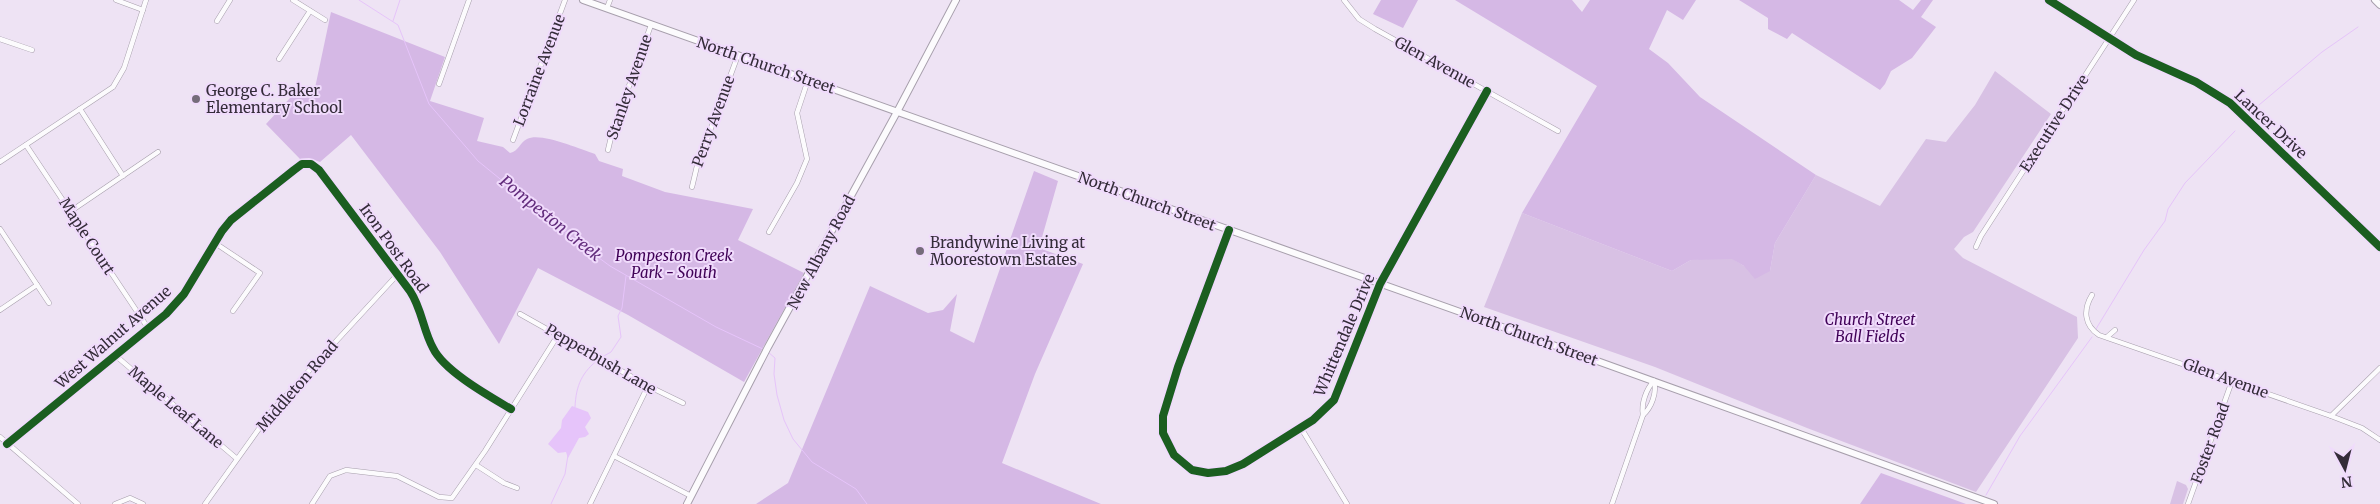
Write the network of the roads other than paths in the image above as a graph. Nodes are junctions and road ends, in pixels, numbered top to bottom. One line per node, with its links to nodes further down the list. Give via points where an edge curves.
1 (116, 0): 16 (street)
2 (146, 0): 16 (street)
3 (230, 0): 19 (street)
4 (293, 0): 17 (street)
5 (469, 0): 27 (street)
6 (565, 0): 32 (street, Lorraine Avenue)
7 (583, 0): 15 (main road, North Church Street)
8 (610, 0): 15 (street)
9 (956, 0): 30 (main road, New Albany Road)
10 (1344, 0): 28 (street, Glen Avenue, via 1366,24)
11 (2049, 0): 21 (street, Lancer Drive)
12 (2134, 0): 21 (street, Executive Drive)
13 (2375, 0): 14 (main road)
14 (2380, 5)
15 (608, 8): 20 (main road, North Church Street)
16 (143, 10): 29 (street, via 120,78 113,87)
17 (310, 11): 18 (street); 25 (street)
18 (324, 20)
19 (217, 21)
20 (651, 24): 24 (main road, North Church Street); 34 (street, Stanley Avenue)
21 (2109, 38): 45 (street, Executive Drive); 46 (street, Lancer Drive, via 2142,58 2204,86 2230,103)
22 (0, 39): 23 (street)
23 (32, 50)
24 (738, 55): 26 (main road, North Church Street); 39 (street, Perry Avenue)
25 (279, 59)
26 (808, 80): 30 (main road, North Church Street); 43 (street, via 797,112 807,160)
27 (439, 84)
28 (1487, 91): 31 (street, Glen Avenue); 48 (street, Whittendale Drive)
29 (80, 109): 33 (street); 38 (street)
30 (898, 112): 42 (main road, North Church Street); 75 (main road, New Albany Road, via 764,355)
31 (1558, 131)
32 (513, 140)
33 (26, 145): 36 (street); 40 (street, Maple Court)
34 (608, 150)
35 (158, 152): 38 (street)
36 (0, 162)
37 (311, 164): 44 (street, West Walnut Avenue, via 302,164 231,220); 47 (street, Iron Post Road, via 319,170)
38 (123, 176): 40 (street)
39 (692, 187)
40 (71, 211): 55 (street, Maple Court)
41 (0, 229): 49 (street)
42 (1229, 230): 48 (main road, North Church Street); 67 (street, Whittendale Drive, via 1164,407 1162,425 1166,442 1185,466 1199,472 1217,473 1243,464)
43 (769, 232)
44 (215, 243): 53 (street, via 260,273); 55 (street, West Walnut Avenue, via 184,294)
45 (1976, 247)
46 (2380, 247)
47 (398, 274): 65 (street, Iron Post Road, via 414,297 439,359); 72 (street, Middleton Road, via 271,412)
48 (1380, 284): 61 (main road, North Church Street); 67 (street, Whittendale Drive, via 1334,400 1321,415)
49 (37, 285): 51 (street); 52 (street)
50 (2092, 295): 58 (street, Glen Avenue, via 2087,303 2086,318 2092,330)
51 (50, 303)
52 (0, 310)
53 (233, 311)
54 (520, 314): 57 (street, Pepperbush Lane)
55 (148, 328): 59 (street, West Walnut Avenue)
56 (2114, 330): 58 (street)
57 (558, 335): 63 (street, Pepperbush Lane); 65 (street)
58 (2107, 337): 62 (street, Glen Avenue)
59 (116, 356): 70 (street, West Walnut Avenue); 72 (street, Maple Leaf Lane)
60 (2380, 368): 66 (street)
61 (1654, 381): 84 (street, via 1656,390 1648,411 1643,415); 85 (main road, North Church Street)
62 (2232, 381): 66 (street, Glen Avenue); 86 (street, Foster Road)
63 (648, 386): 64 (street, Pepperbush Lane); 71 (street)
64 (683, 403)
65 (512, 409): 73 (street)
66 (2331, 416): 69 (street, Glen Avenue, via 2362,428)
67 (1301, 428): 83 (street)
68 (0, 437): 70 (street)
69 (2380, 440)
70 (7, 444): 76 (street)
71 (614, 456): 75 (street); 81 (street)
72 (236, 458): 79 (street, Middleton Road)
73 (476, 465): 74 (street); 80 (street, via 452,498 439,498 397,476 346,470 330,476)
74 (517, 488)
75 (691, 496): 82 (main road, New Albany Road)
76 (78, 504)
77 (115, 504): 78 (street, via 130,498)
78 (143, 504)
79 (205, 504)
80 (312, 504)
81 (590, 504)
82 (687, 504)
83 (1347, 504)
84 (1612, 504)
85 (1994, 504)
86 (2188, 504)

